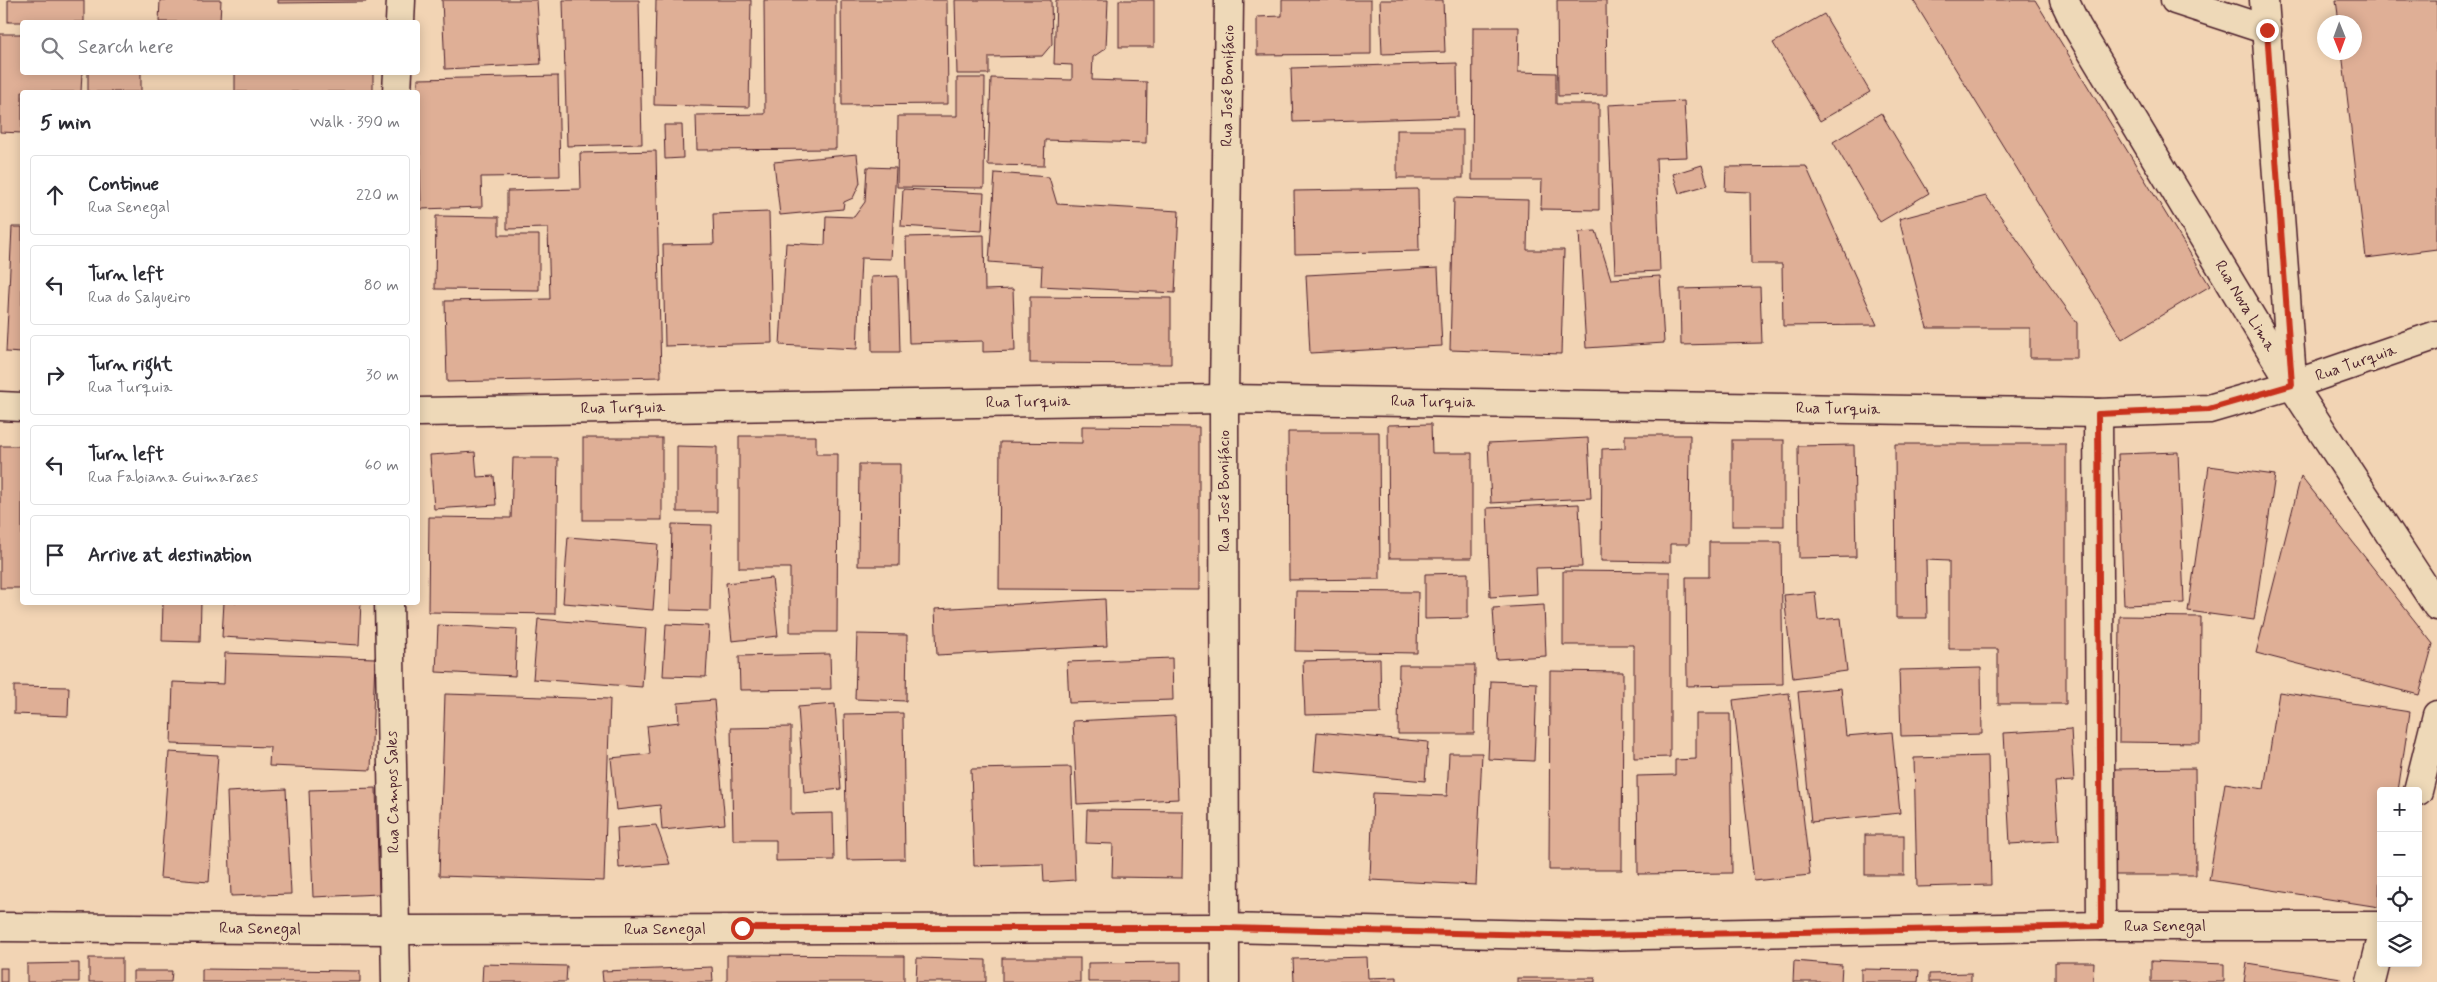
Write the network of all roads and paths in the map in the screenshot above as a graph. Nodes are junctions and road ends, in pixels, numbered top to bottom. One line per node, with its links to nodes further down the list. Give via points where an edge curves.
1 (401, 0): 6 (street)
2 (1229, 0): 12 (street, Rua José Bonifácio)
3 (2064, 0): 11 (street, Rua Nova Lima)
4 (2175, 0): 7 (street)
5 (2264, 0): 7 (street)
6 (400, 20)
7 (2267, 30): 11 (street)
8 (398, 75): 9 (street)
9 (397, 90)
10 (2437, 335): 11 (street, Rua Turquia)
11 (2292, 385): 16 (street, Rua Turquia, via 2209,409); 18 (street, Rua Nova Lima)
12 (1224, 399): 15 (street, Rua Turquia); 16 (street, Rua Turquia); 24 (street, Rua José Bonifácio)
13 (0, 406): 14 (street)
14 (20, 407)
15 (420, 412)
16 (2098, 414): 21 (street)
17 (389, 605): 25 (street, Rua Campos Sales)
18 (2437, 606)
19 (2437, 715): 20 (street)
20 (2419, 787)
21 (2101, 926): 22 (street, Rua Senegal); 24 (street, Rua Senegal, via 1593,936)
22 (2377, 926)
23 (0, 927): 25 (street, Rua Senegal)
24 (1226, 928): 25 (street, Rua Senegal); 28 (street, Rua José Bonifácio)
25 (396, 930): 27 (street, Rua Campos Sales)
26 (2377, 958): 29 (street)
27 (396, 982)
28 (1225, 982)
29 (2371, 982)

